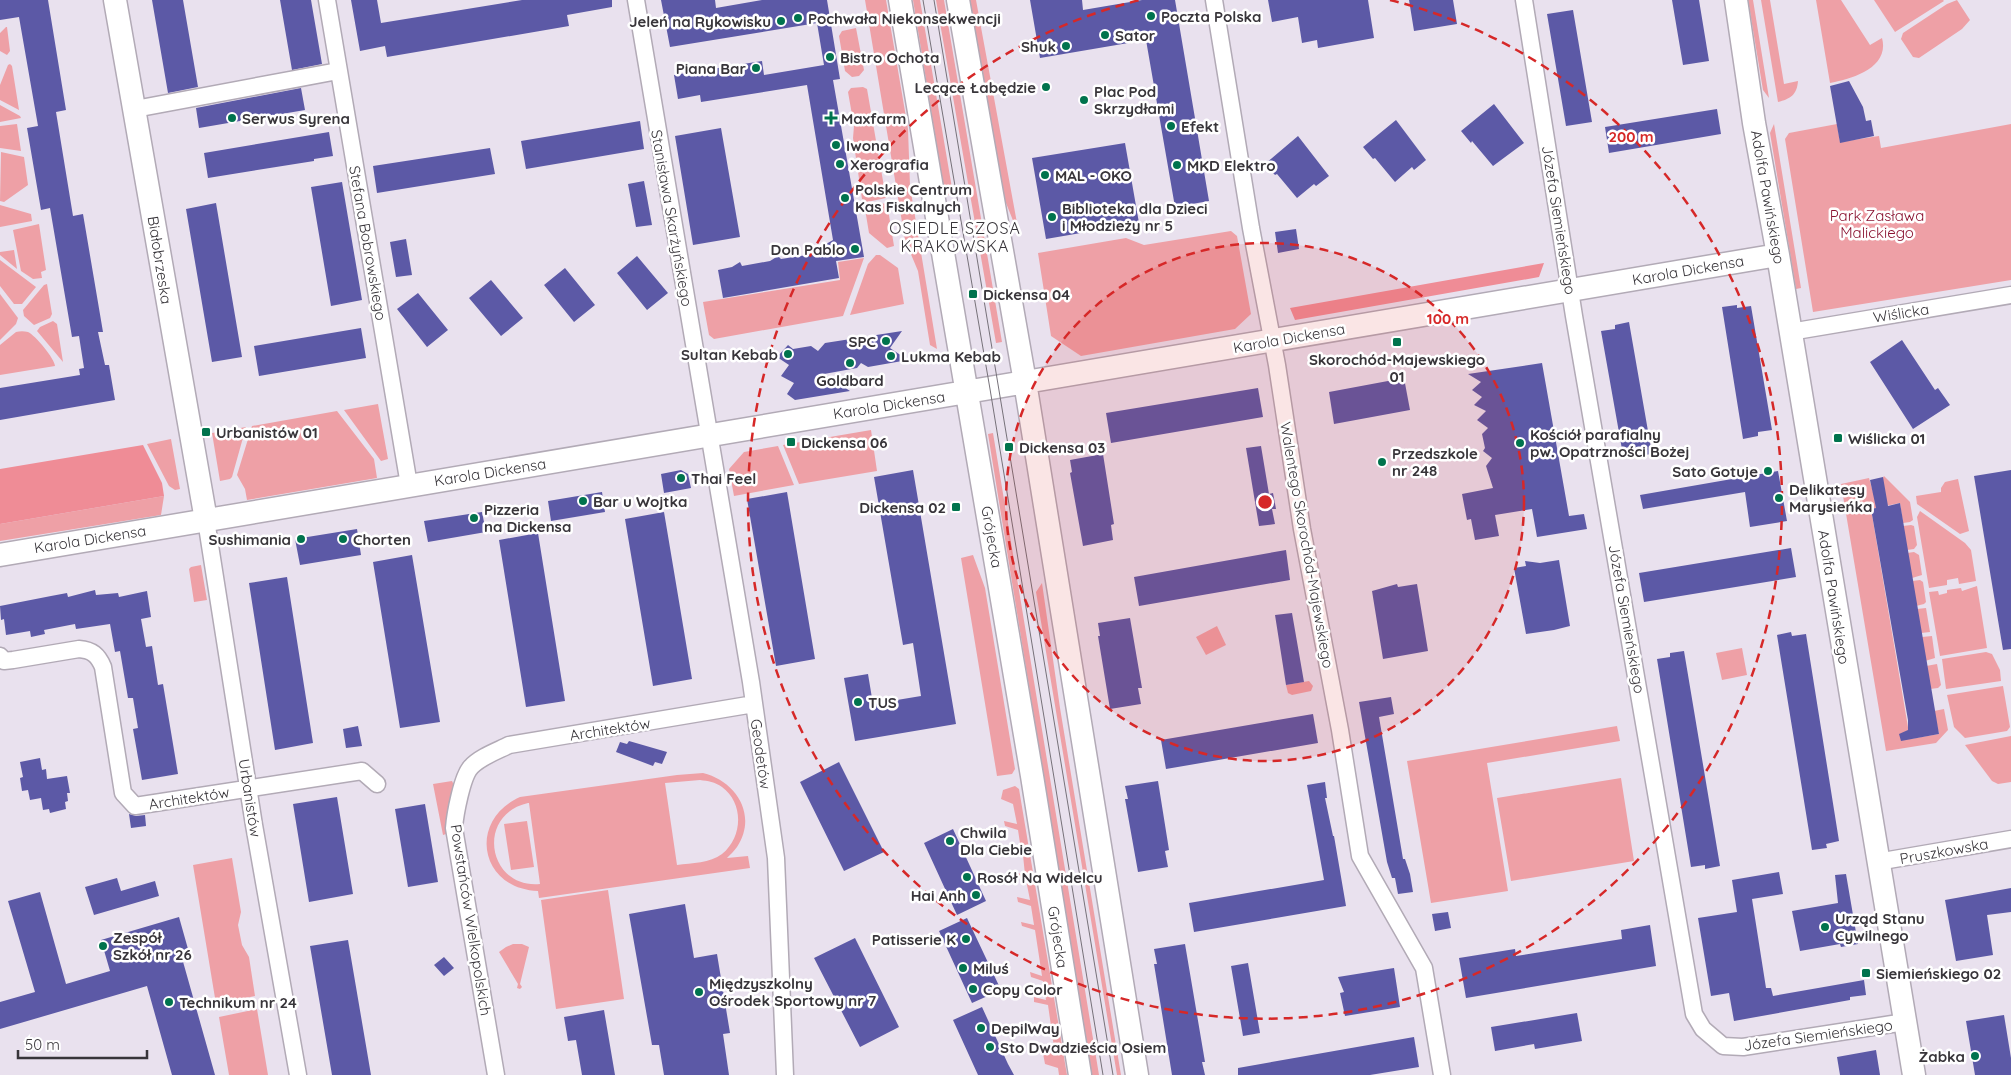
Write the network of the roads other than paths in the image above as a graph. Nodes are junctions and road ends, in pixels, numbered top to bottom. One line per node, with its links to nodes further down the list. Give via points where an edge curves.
1 (115, 0): 10 (street, Białobrzeska)
2 (326, 0): 9 (street, Stefana Bobrowskiego)
3 (636, 0): 18 (street, Stanisława Skarżyńskiego)
4 (900, 0): 17 (street, Grójecka)
5 (958, 0): 16 (street)
6 (1214, 0): 15 (street, Walentego Skorochód-Majewskiego, via 1251,228)
7 (1524, 0): 12 (street, Józefa Siemieńskiego)
8 (1736, 0): 11 (street, Adolfa Pawińskiego)
9 (338, 71): 10 (street); 19 (street, Stefana Bobrowskiego)
10 (135, 110): 20 (street, Białobrzeska)
11 (1778, 255): 12 (street, Karola Dickensa); 14 (street, Adolfa Pawińskiego)
12 (1570, 290): 15 (street, Karola Dickensa); 29 (street, Józefa Siemieńskiego, via 1694,1014 1703,1030 1723,1046 1743,1047)
13 (2011, 295): 14 (street, Wiślicka)
14 (1790, 332): 28 (street, Adolfa Pawińskiego)
15 (1273, 340): 16 (street, Karola Dickensa); 35 (street, Walentego Skorochód-Majewskiego, via 1302,529 1360,856 1424,968)
16 (1025, 382): 17 (street, Karola Dickensa); 34 (street)
17 (966, 393): 18 (street, Karola Dickensa); 33 (street, Grójecka, via 1031,766)
18 (710, 436): 19 (street, Karola Dickensa); 23 (street, Geodetów)
19 (409, 485): 20 (street, Karola Dickensa)
20 (206, 520): 21 (street, Karola Dickensa); 26 (street, Urbanistów)
21 (0, 554)
22 (0, 656): 26 (street, Architektów, via 4,661 79,649 90,650 98,657 103,667 123,793 135,806)
23 (754, 704): 24 (street, Architektów, via 510,745); 32 (street, Geodetów, via 776,858)
24 (470, 767): 31 (street, Powstańców Wielkopolskich, via 462,785 454,828)
25 (377, 784): 26 (street, Architektów, via 362,771)
26 (248, 789): 30 (street, Urbanistów)
27 (2011, 839): 28 (street, Pruszkowska)
28 (1878, 862): 29 (street, Adolfa Pawińskiego)
29 (1905, 1022): 36 (street, Adolfa Pawińskiego)
30 (298, 1075)
31 (496, 1075)
32 (785, 1075)
33 (1080, 1075)
34 (1137, 1075)
35 (1442, 1075)
36 (1914, 1075)

